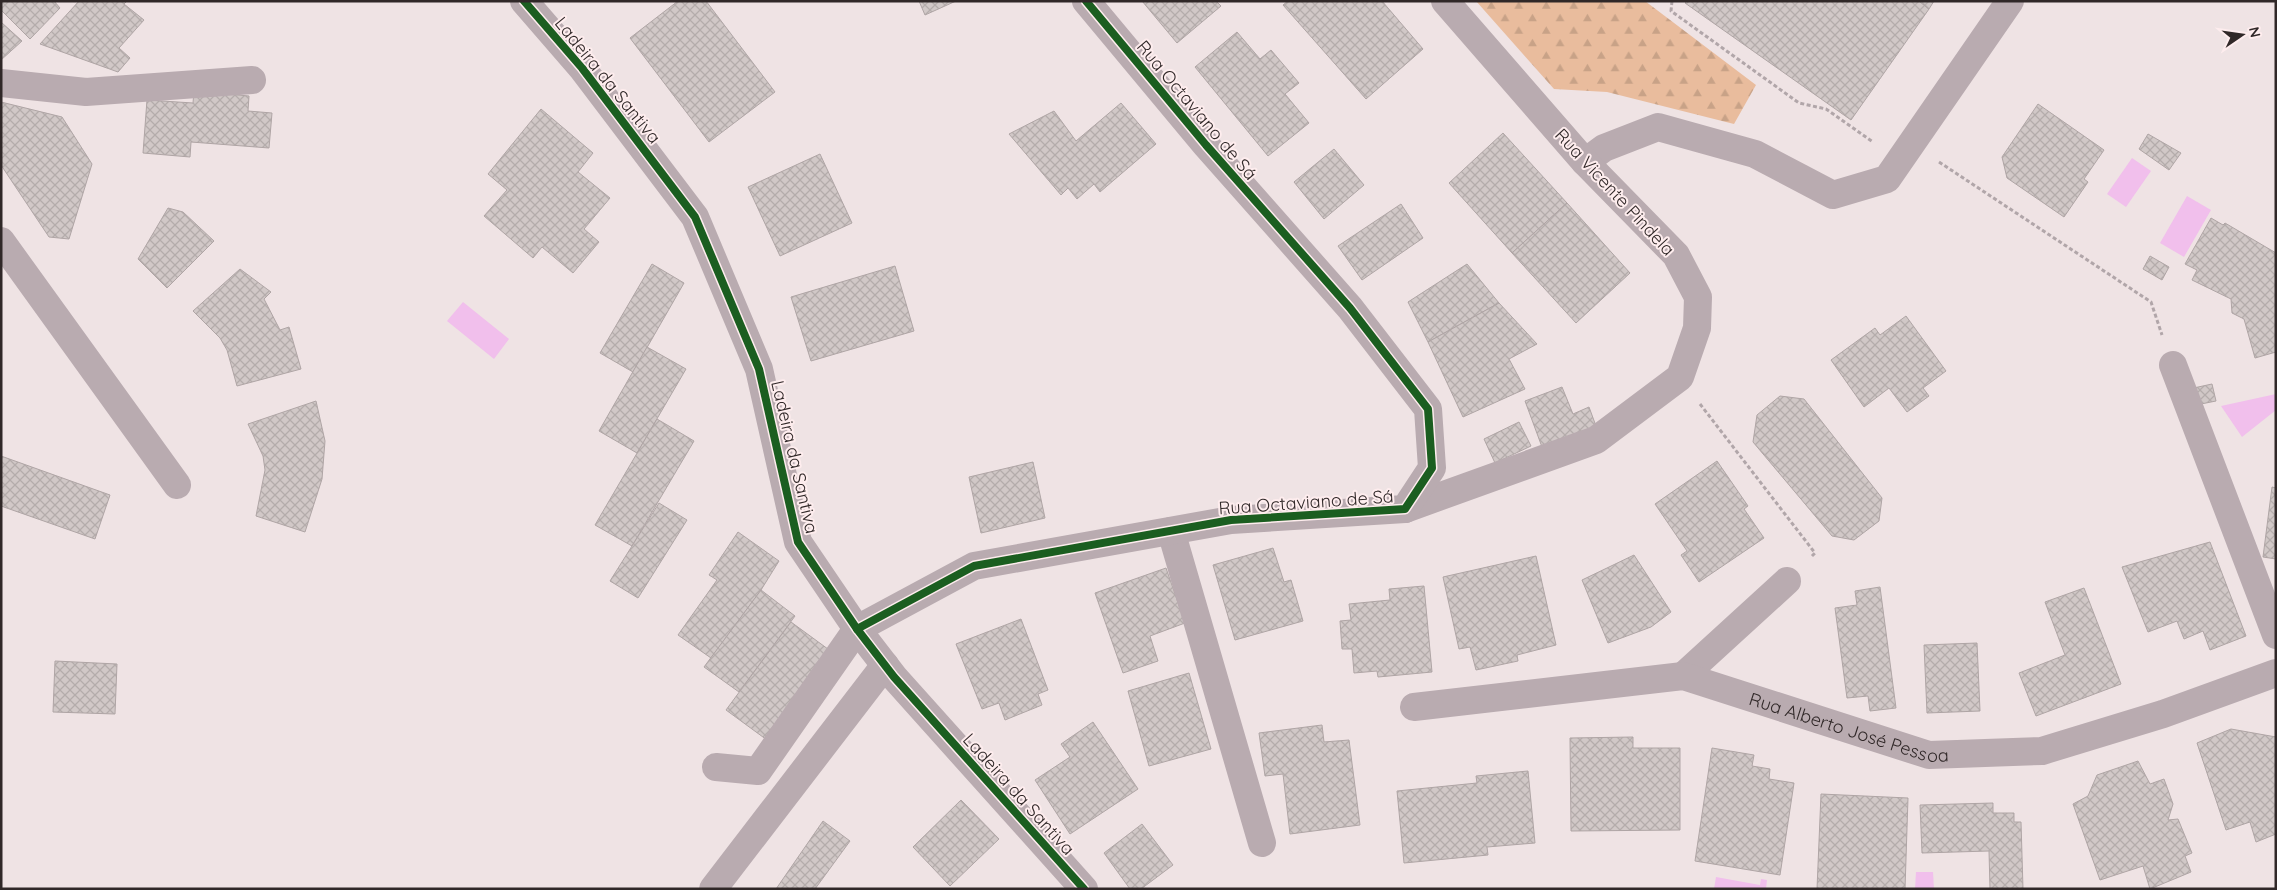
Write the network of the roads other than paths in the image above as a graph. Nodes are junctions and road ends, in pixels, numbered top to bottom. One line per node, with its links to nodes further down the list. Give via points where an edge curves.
1 (524, 1): 14 (street, Ladeira da Santiva, via 582,68 695,217 759,369 798,542)
2 (1086, 1): 11 (street, Rua Octaviano de Sá, via 1206,145 1350,308 1428,409 1432,468)
3 (1445, 1): 7 (street, Rua Vicente Pindela)
4 (2010, 1): 7 (street, via 1887,179 1833,195 1756,154 1658,127 1604,148)
5 (252, 80): 6 (street, via 86,92)
6 (1, 83)
7 (1585, 162): 11 (street, Rua Vicente Pindela, via 1676,255 1698,297 1697,328 1680,377 1596,440)
8 (1, 241): 10 (street)
9 (2173, 365): 15 (street)
10 (177, 485)
11 (1405, 509): 12 (street, Rua Octaviano de Sá, via 1231,520)
12 (1171, 531): 14 (street, Rua Octaviano de Sá, via 974,566); 21 (street)
13 (1788, 581): 18 (street)
14 (857, 629): 16 (street, Ladeira da Santiva); 20 (street, via 758,770)
15 (2276, 635)
16 (885, 665): 22 (street); 23 (street, Ladeira da Santiva)
17 (2276, 673): 18 (street, Rua Alberto José Pessoa, via 2163,714 2042,751 1930,755)
18 (1682, 676): 19 (street, Rua Alberto José Pessoa)
19 (1414, 707)
20 (716, 766)
21 (1262, 844)
22 (714, 889)
23 (1084, 889)

